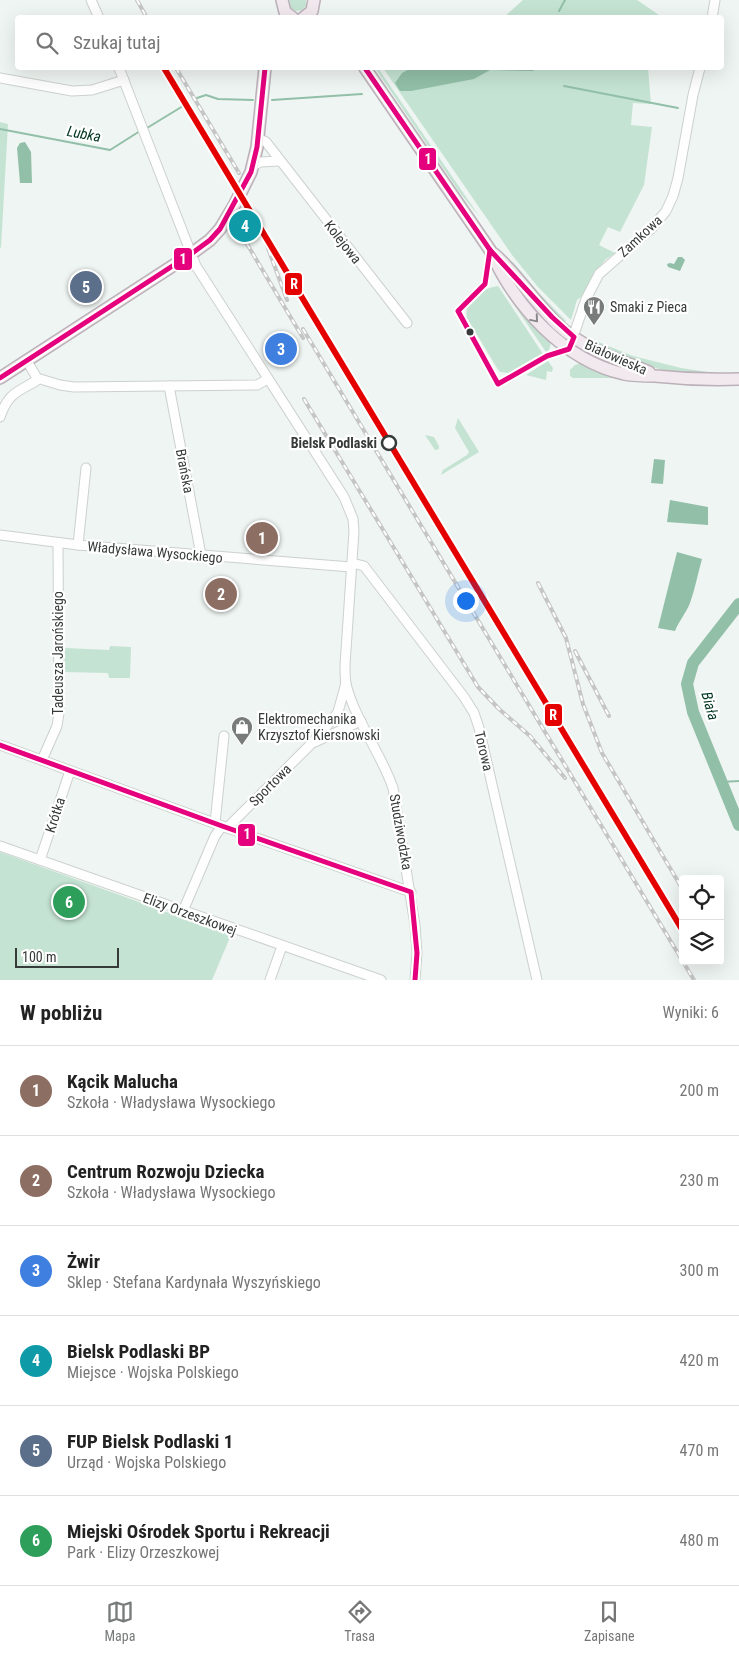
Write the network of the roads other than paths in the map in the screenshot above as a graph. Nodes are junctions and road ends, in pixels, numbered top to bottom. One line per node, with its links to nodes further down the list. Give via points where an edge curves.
1 (91, 0): 5 (street)
2 (282, 0): 4 (main road)
3 (715, 0): 6 (street)
4 (305, 12)
5 (97, 15)
6 (712, 15)
7 (120, 70): 12 (street, Sportowa)
8 (265, 70): 13 (main road)
9 (366, 70): 16 (main road, Białowieska)
10 (700, 70): 19 (street, Zamkowa, via 678,178 666,211 653,227 599,274 586,299)
11 (0, 78): 12 (street, via 72,91 92,90)
12 (124, 80): 17 (street, Sportowa)
13 (258, 138): 14 (street, Kolejowa, via 266,142); 15 (main road)
14 (280, 161): 15 (street, via 260,162); 18 (street, Kolejowa)
15 (253, 166): 17 (main road, via 220,229)
16 (490, 250): 19 (main road, Białowieska, via 506,264 544,311); 20 (main road, Białowieska, one-way to 20, via 499,270 525,307 541,326)
17 (191, 254): 21 (main road); 25 (street, Sportowa)
18 (407, 323)
19 (574, 337): 20 (street, Zamkowa); 22 (main road, Białowieska, via 607,356)
20 (569, 349): 22 (main road, Białowieska, via 624,374)
21 (27, 361): 23 (main road); 24 (street)
22 (660, 377): 26 (main road, Białowieska)
23 (0, 378)
24 (36, 378): 27 (street, via 74,387); 28 (street, via 8,399)
25 (268, 379): 27 (street, via 258,385); 34 (street, Sportowa, via 350,508 354,531)
26 (739, 379)
27 (169, 386): 33 (street, Brańska)
28 (0, 417)
29 (86, 468): 32 (street, Władysława Wysockiego)
30 (0, 535): 31 (street, Władysława Wysockiego)
31 (58, 543): 32 (street, Władysława Wysockiego); 40 (street, Tadeusza Jarońskiego, via 59,713 57,726)
32 (78, 545): 33 (street, Władysława Wysockiego)
33 (201, 555): 34 (street, Władysława Wysockiego)
34 (352, 565): 35 (street, Sportowa); 51 (street, Torowa, via 364,566 474,714)
35 (346, 683): 36 (street, Sportowa); 38 (street, Sportowa, via 338,712)
36 (362, 721): 38 (street, Sportowa); 45 (street, Studziwodzka, via 393,788)
37 (224, 736): 42 (street)
38 (312, 743): 42 (street, Sportowa)
39 (0, 745): 40 (street)
40 (42, 760): 41 (street)
41 (70, 771): 42 (street); 44 (street, Krótka)
42 (221, 826): 45 (street); 46 (street, Sportowa)
43 (0, 846): 44 (street, Elizy Orzeszkowej)
44 (40, 860): 46 (street, Elizy Orzeszkowej)
45 (411, 892): 50 (street, Studziwodzka, via 416,944)
46 (183, 911): 47 (street, Elizy Orzeszkowej)
47 (282, 946): 48 (street); 49 (street, Elizy Orzeszkowej)
48 (270, 980)
49 (381, 980)
50 (415, 980)
51 (537, 980)

